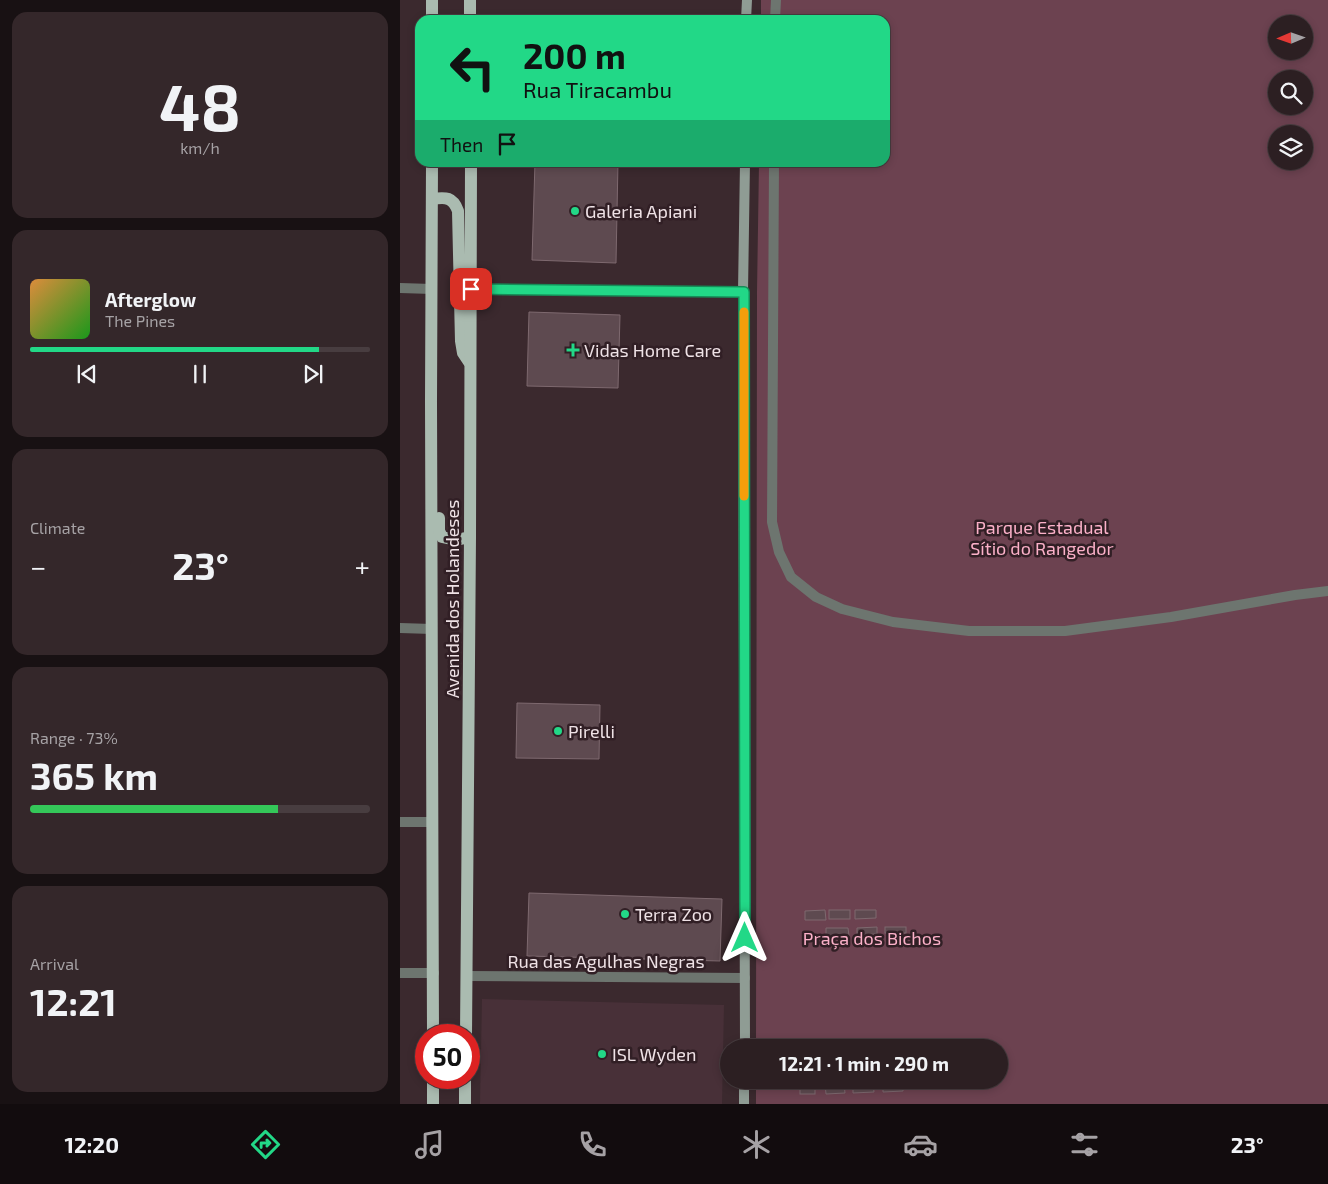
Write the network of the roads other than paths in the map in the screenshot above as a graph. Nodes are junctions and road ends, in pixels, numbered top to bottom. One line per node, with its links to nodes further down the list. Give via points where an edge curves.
1 (432, 0): 5 (main road)
2 (470, 0): 6 (main road)
3 (746, 0): 7 (main road)
4 (776, 0): 8 (street)
5 (432, 15)
6 (470, 15)
7 (746, 15)
8 (776, 15)
9 (432, 167): 13 (main road, Avenida dos Holandeses)
10 (471, 167): 16 (main road, Avenida dos Holandeses)
11 (745, 167): 17 (main road)
12 (774, 167): 21 (street, via 772,522 778,552 791,577 816,597 842,609 893,622 969,632 1065,631)
13 (432, 199): 15 (main road, Avenida dos Holandeses); 18 (main road, via 448,199 455,203 458,211 461,341)
14 (400, 288): 15 (street)
15 (432, 289): 19 (main road, Avenida dos Holandeses)
16 (471, 289): 17 (street); 18 (main road, Avenida dos Holandeses)
17 (744, 292): 29 (main road)
18 (471, 364): 20 (main road, Avenida dos Holandeses)
19 (432, 402): 20 (main road, via 440,430 439,531 448,539); 23 (main road, Avenida dos Holandeses)
20 (470, 537): 28 (main road, Avenida dos Holandeses)
21 (1328, 591)
22 (400, 628): 23 (street)
23 (432, 629): 25 (main road, Avenida dos Holandeses)
24 (400, 822): 25 (street)
25 (433, 822): 27 (main road, Avenida dos Holandeses)
26 (400, 973): 27 (street)
27 (434, 973): 30 (main road, Avenida dos Holandeses)
28 (466, 976): 29 (street, Rua das Agulhas Negras); 31 (main road, Avenida dos Holandeses)
29 (745, 978): 32 (main road)
30 (433, 1024)
31 (466, 1024)
32 (745, 1039)
33 (433, 1089): 36 (main road)
34 (466, 1089): 37 (main road)
35 (744, 1089): 38 (main road)
36 (433, 1104)
37 (465, 1104)
38 (744, 1104)

